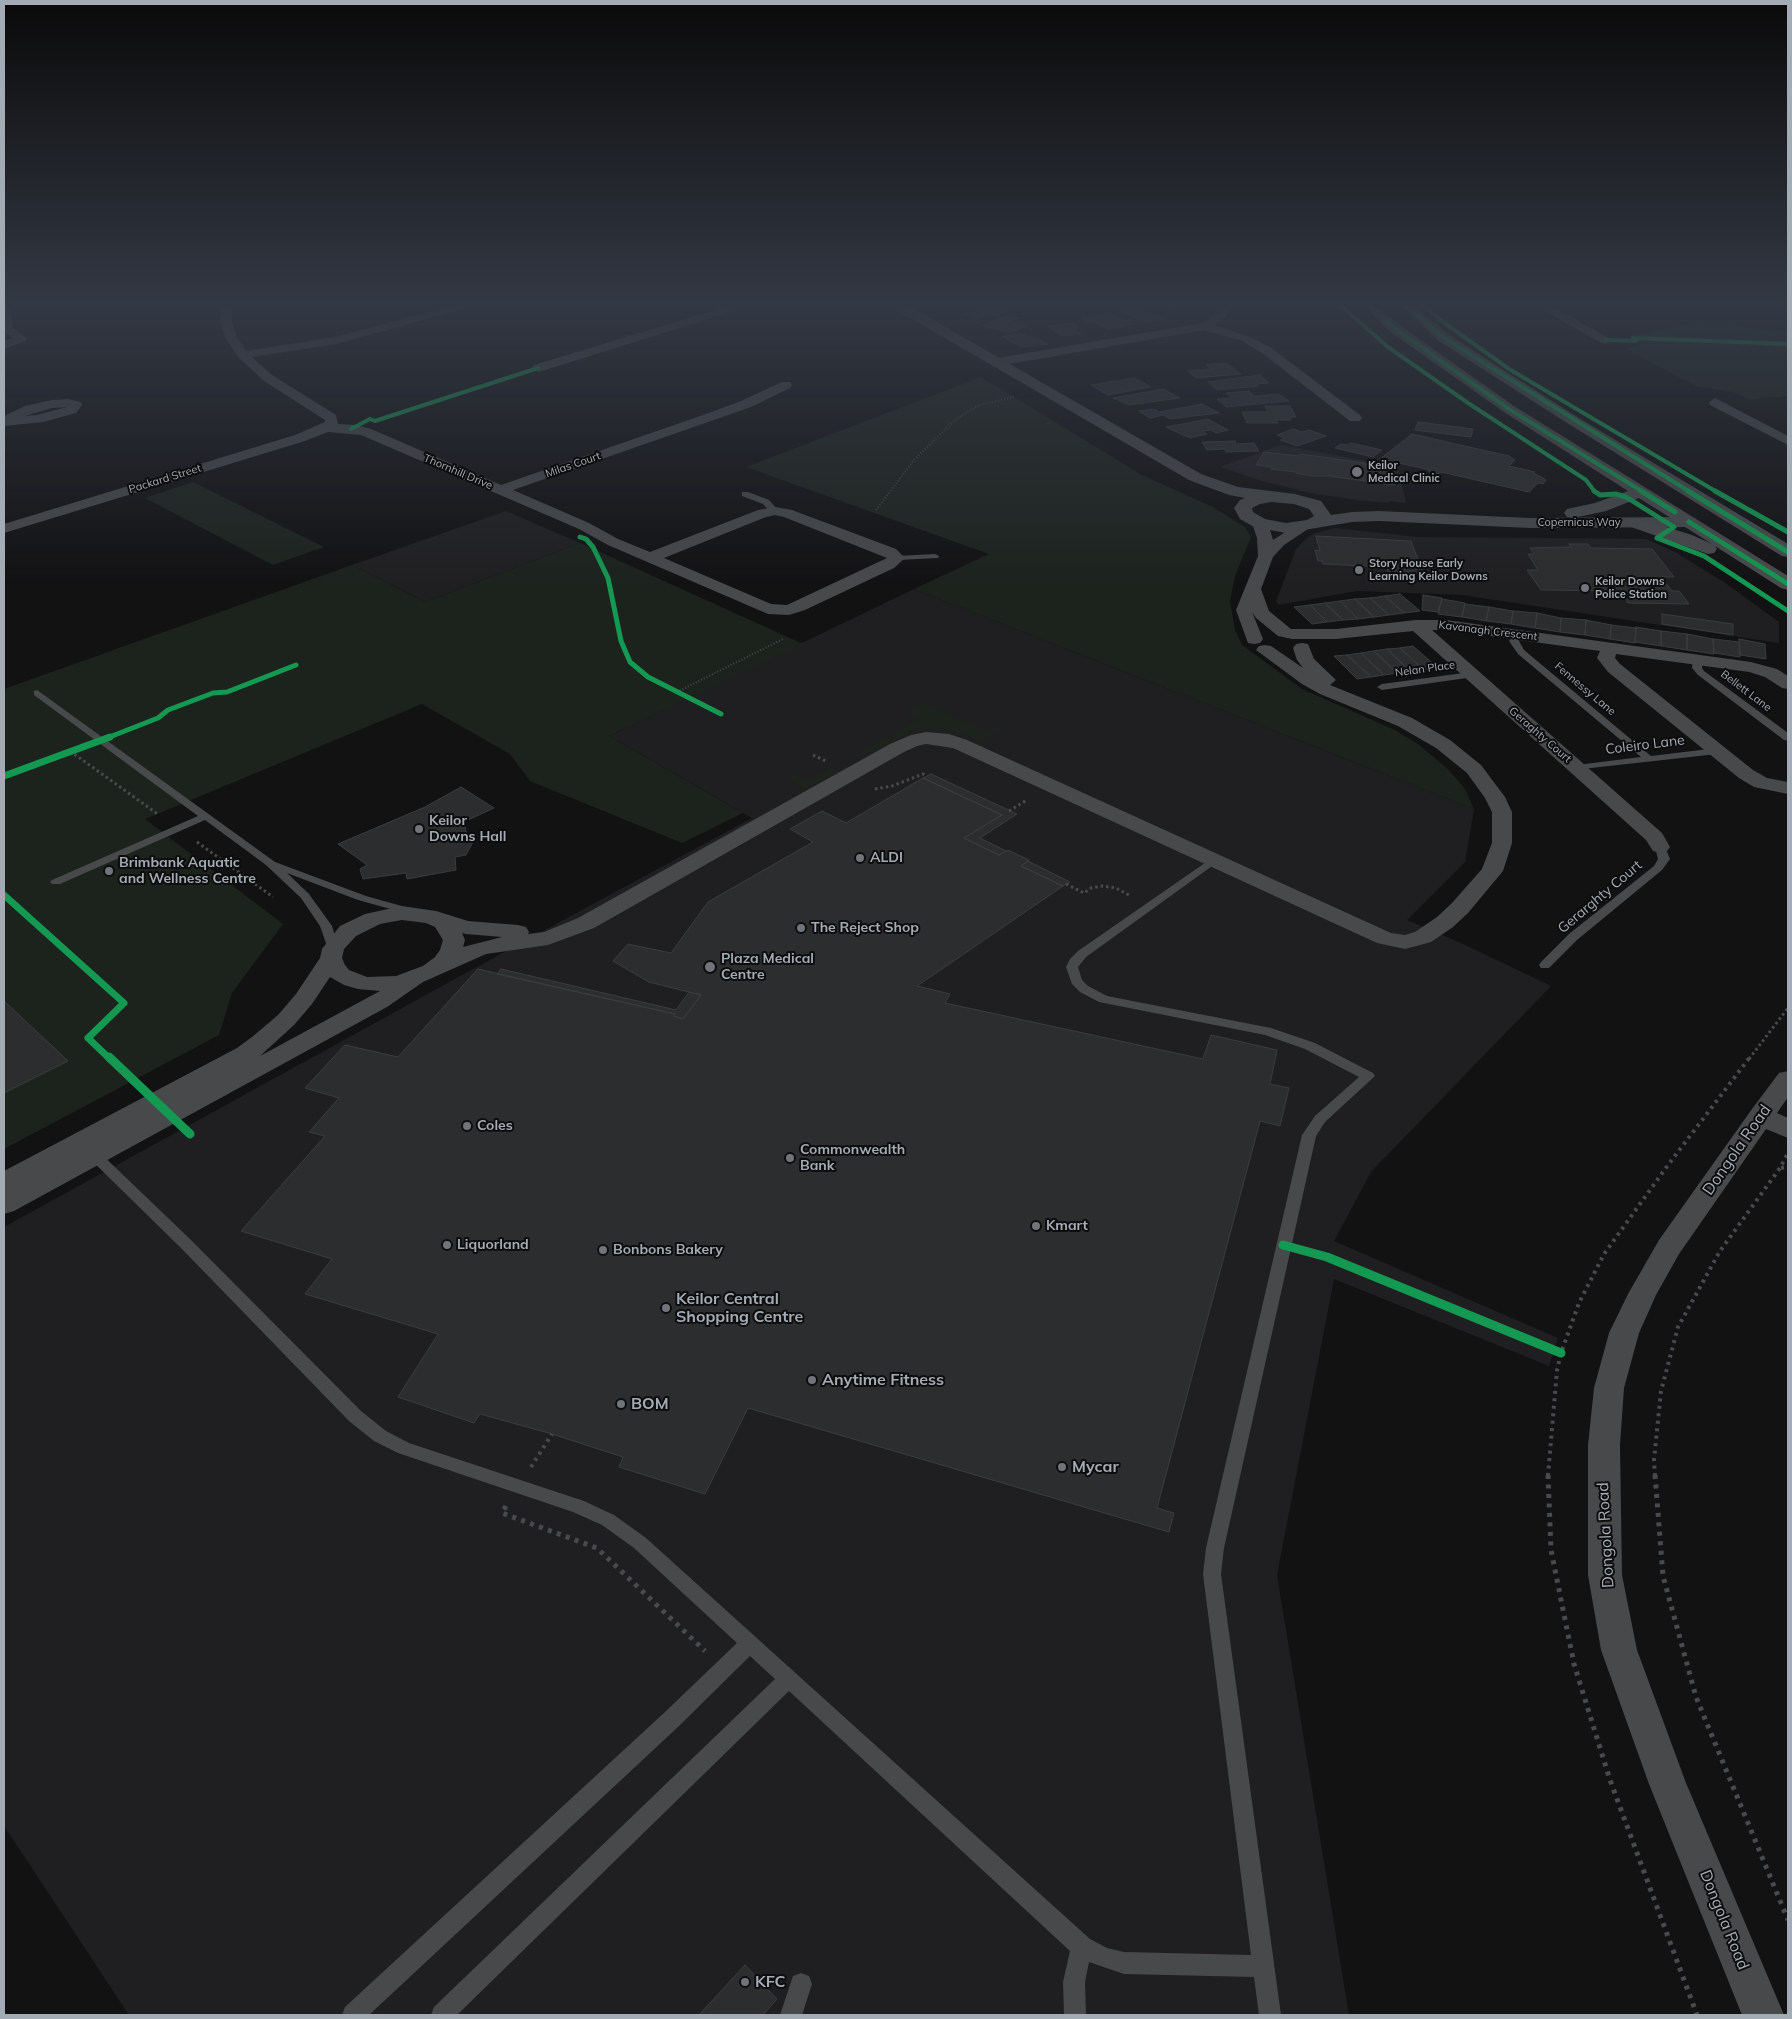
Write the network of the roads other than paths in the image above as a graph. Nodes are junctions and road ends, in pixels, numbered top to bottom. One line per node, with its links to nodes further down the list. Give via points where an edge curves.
1 (298, 397): 9 (street, via 331,418 332,423)
2 (758, 397): 12 (street, Milas Court, via 720,414)
3 (1058, 397): 11 (street)
4 (1327, 397): 8 (street)
5 (1492, 397): 13 (main road)
6 (1537, 397): 19 (main road)
7 (1715, 402): 10 (street)
8 (1354, 418)
9 (326, 428): 12 (street, Thornhill Drive, via 366,432); 26 (street, Packard Street)
10 (1788, 441)
11 (1195, 477): 15 (street, via 1235,491); 23 (street, via 1228,505)
12 (500, 490): 32 (street, Thornhill Drive)
13 (1642, 492): 18 (main road); 21 (main road)
14 (746, 494): 17 (lane, via 766,502)
15 (1272, 497): 16 (street, Copernicus Way); 23 (street, via 1246,504 1243,511)
16 (1306, 502): 20 (street, Copernicus Way); 25 (street, via 1315,505 1323,514)
17 (775, 511): 32 (street, via 762,513); 33 (street, via 880,548 896,555)
18 (1573, 513): 21 (street, Copernicus Way); 22 (street, Copernicus Way)
19 (1727, 515): 21 (main road); 27 (main road)
20 (1404, 516): 22 (street, Copernicus Way); 25 (street, Copernicus Way, via 1352,517)
21 (1682, 517): 24 (street, Copernicus Way); 34 (main road)
22 (1470, 518): 24 (street, Copernicus Way, via 1530,523)
23 (1255, 521): 25 (street, Copernicus Way, via 1286,528); 31 (street, via 1265,538)
24 (1637, 522): 36 (main road, via 1704,546)
25 (1310, 525): 31 (street, via 1279,542)
26 (4, 529)
27 (1765, 538): 28 (street); 29 (main road)
28 (1788, 547)
29 (1788, 552)
30 (935, 556): 33 (lane)
31 (1266, 556): 35 (street)
32 (650, 558): 33 (street, Thornhill Drive, via 768,609 789,610 888,565)
33 (896, 558)
34 (1788, 584)
35 (1253, 589): 38 (street, via 1262,614); 41 (street, via 1244,614)
36 (1788, 598)
37 (1416, 625): 39 (street, Kavanagh Crescent); 40 (street, Kavanagh Crescent, via 1446,625); 45 (street, Geraghty Court)
38 (1288, 632): 39 (street, Kavanagh Crescent); 41 (street, Kavanagh Crescent, via 1267,631 1256,636); 42 (street, via 1303,641)
39 (1336, 634): 42 (street, Kavanagh Crescent)
40 (1519, 634): 43 (street, Kavanagh Crescent); 52 (lane, Fennessy Lane, via 1514,641 1522,652)
41 (1259, 645): 42 (street, Kavanagh Crescent, via 1286,653); 49 (street, via 1308,680)
42 (1303, 647): 49 (street, via 1306,660 1320,674)
43 (1610, 647): 44 (street, Kavanagh Crescent); 51 (street, via 1606,658 1614,668)
44 (1698, 659): 46 (street, Kavanagh Crescent, via 1762,670); 50 (lane, Bellett Lane, via 1697,668 1701,673)
45 (1471, 675): 47 (lane, Nelan Place); 53 (street, Geraghty Court)
46 (1788, 684)
47 (1382, 687)
48 (37, 693): 55 (lane)
49 (1364, 704): 57 (street, via 1444,744 1474,769 1495,797 1502,812 1503,828 1498,858 1460,908 1423,937 1394,941)
50 (1788, 738)
51 (1717, 751): 52 (lane, Coleiro Lane); 54 (street, via 1754,780)
52 (1648, 759): 53 (lane, Coleiro Lane)
53 (1576, 768): 56 (street, Geraghty Court, via 1655,837)
54 (1788, 788)
55 (206, 816): 58 (lane); 59 (lane)
56 (1660, 848): 63 (lane, Gerarghty Court, via 1664,859 1658,868 1573,937)
57 (1215, 859): 61 (street, via 960,744 926,738 896,748 586,923); 73 (lane, via 1078,958 1072,968 1076,981 1103,999 1267,1031 1310,1046 1368,1076 1320,1119 1309,1135 1214,1548 1214,1596)
58 (270, 862): 60 (lane, via 362,898); 62 (lane, via 305,896 326,926)
59 (56, 882)
60 (424, 915): 61 (street, via 466,927); 62 (street, via 402,913 372,919 348,931); 64 (street, via 443,922 454,940 443,962)
61 (557, 933): 64 (street, via 548,938 478,949)
62 (332, 953): 64 (street, via 334,967 359,982 382,984); 67 (street, via 296,1009 261,1043)
63 (1545, 965)
64 (423, 975): 67 (street, via 379,1002)
65 (1788, 1079): 66 (street, Dongola Road)
66 (1775, 1122): 80 (street, Dongola Road, via 1669,1247 1624,1333 1609,1388 1603,1504 1605,1575 1619,1650 1668,1784)
67 (88, 1149): 68 (street); 69 (street); 70 (lane, via 355,1416 380,1436 412,1451 578,1506 608,1520 640,1543)
68 (4, 1183)
69 (4, 1204)
70 (750, 1643): 71 (lane); 75 (lane)
71 (788, 1679): 72 (lane); 76 (lane)
72 (1082, 1947): 73 (lane, via 1124,1964); 78 (lane, via 1074,1982)
73 (1263, 1966): 79 (lane)
74 (801, 1984): 77 (lane)
75 (354, 2015)
76 (442, 2015)
77 (791, 2015)
78 (1075, 2015)
79 (1270, 2015)
80 (1763, 2015)

